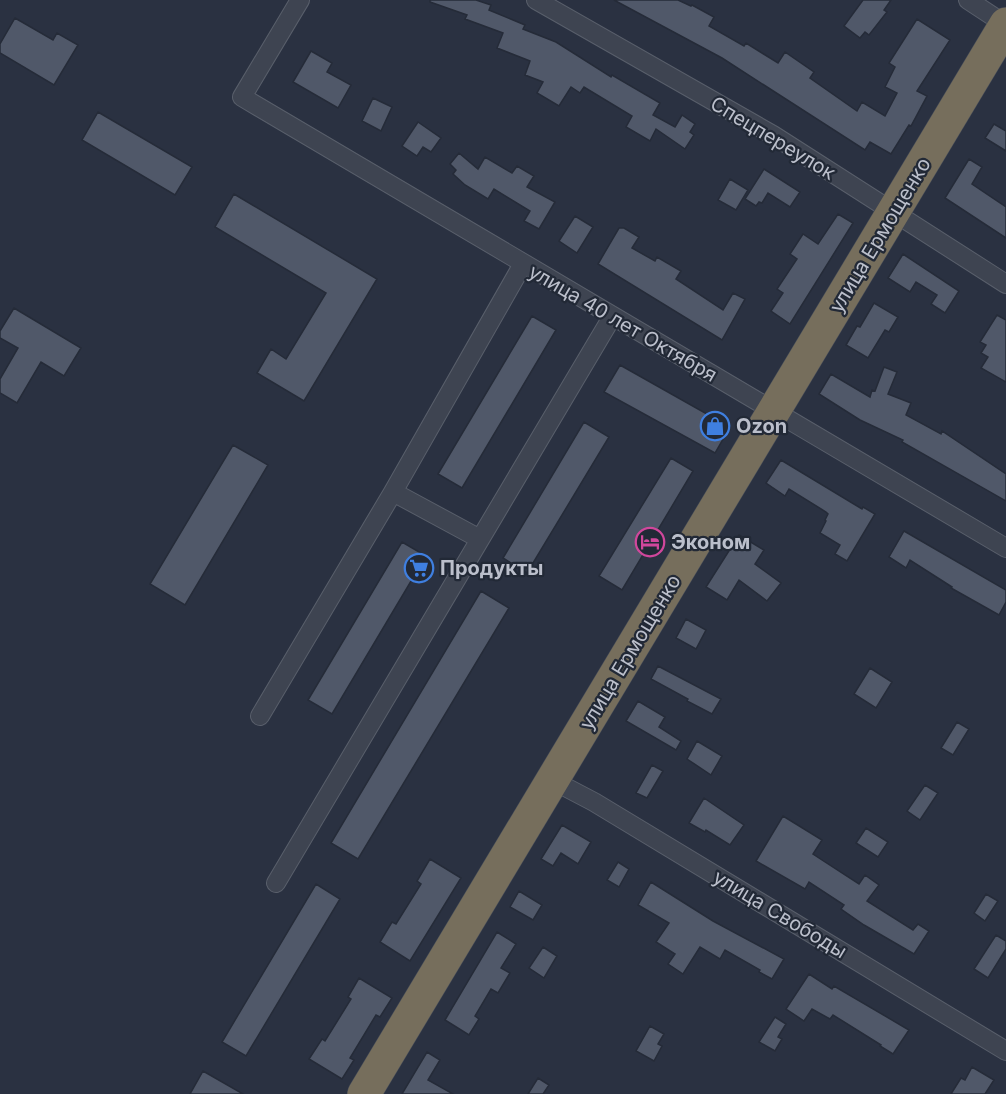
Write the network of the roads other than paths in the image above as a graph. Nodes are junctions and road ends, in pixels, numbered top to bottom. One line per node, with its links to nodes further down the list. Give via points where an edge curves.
1 (300, 0): 6 (street, улица 40 лет Октября, via 242,97)
2 (536, 0): 5 (street, Спецпереулок, via 773,135)
3 (968, 0): 4 (street)
4 (1006, 25): 5 (highway, улица Ермощенко)
5 (893, 213): 7 (street, Спецпереулок); 9 (highway, улица Ермощенко)
6 (524, 264): 8 (street, улица 40 лет Октября); 10 (street)
7 (1006, 284)
8 (612, 317): 9 (street, улица 40 лет Октября); 11 (street)
9 (774, 412): 12 (street, улица 40 лет Октября); 14 (highway, улица Ермощенко)
10 (393, 492): 11 (street); 13 (street)
11 (480, 540): 15 (street)
12 (1006, 548)
13 (260, 717)
14 (552, 780): 16 (street, улица Свободы); 17 (highway, улица Ермощенко)
15 (276, 883)
16 (1006, 1051)
17 (364, 1094)

